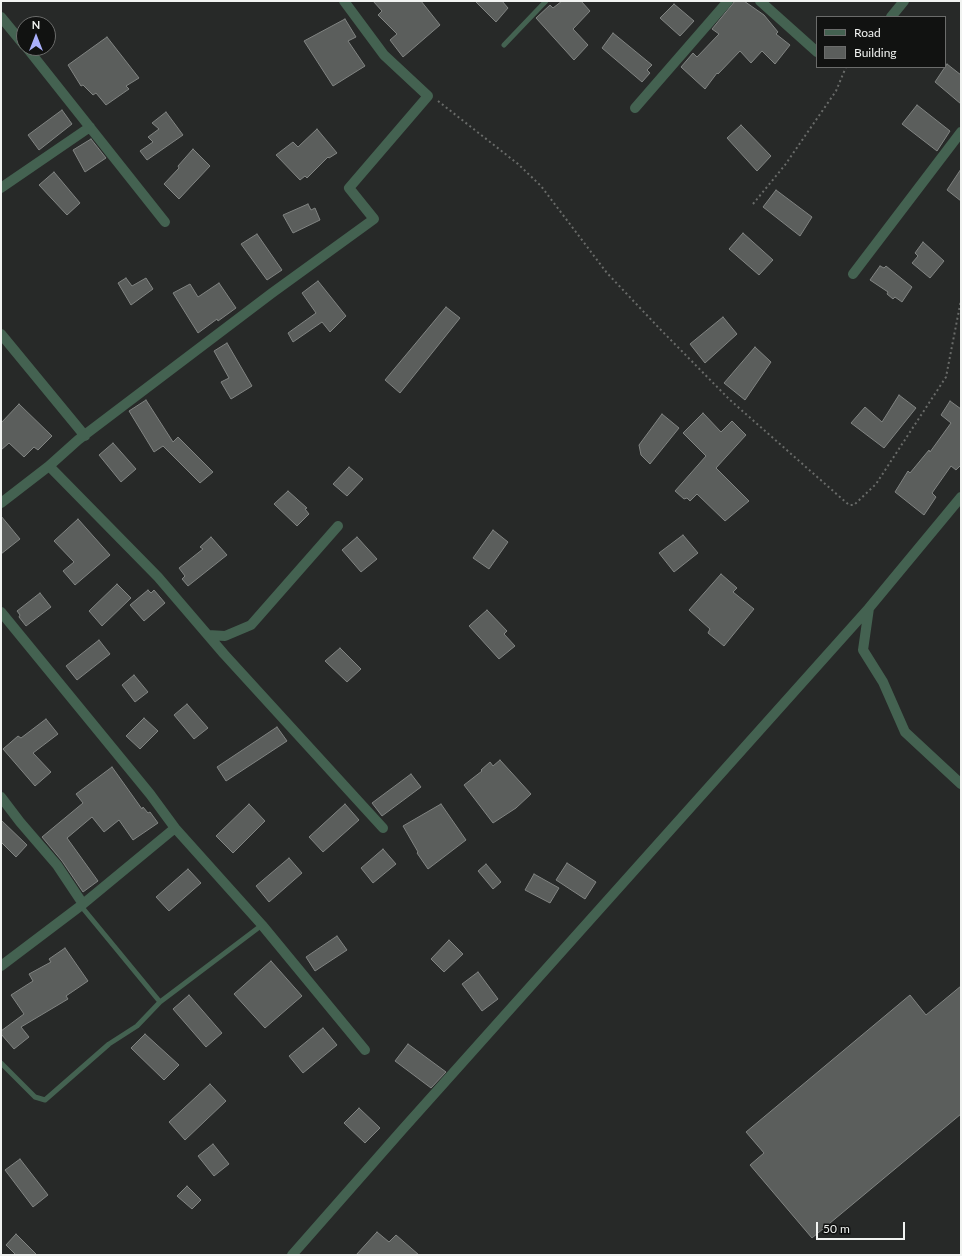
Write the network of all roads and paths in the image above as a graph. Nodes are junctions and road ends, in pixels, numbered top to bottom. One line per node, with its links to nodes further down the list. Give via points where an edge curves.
1 (344, 1): 13 (street, via 384,55)
2 (546, 1): 9 (lane)
3 (728, 1): 14 (street)
4 (760, 1): 10 (street)
5 (904, 1): 6 (street)
6 (892, 16)
7 (1, 17): 8 (street)
8 (16, 35)
9 (504, 45)
10 (816, 51)
11 (32, 56): 15 (street)
12 (846, 68): 18 (path, via 836,91 785,165)
13 (428, 96): 21 (path, via 438,101 542,186 607,273 664,333 730,400 849,505 854,505 876,484 946,377); 23 (street, via 349,188 374,219 266,297)
14 (635, 108)
15 (90, 127): 17 (street); 19 (street)
16 (961, 132): 20 (street)
17 (1, 188)
18 (753, 204)
19 (165, 222)
20 (853, 274)
21 (961, 300)
22 (1, 334): 23 (street)
23 (85, 436): 24 (street)
24 (49, 466): 26 (street); 30 (street, via 158,577)
25 (961, 497): 28 (street)
26 (1, 503)
27 (338, 526): 30 (street, via 251,625 225,636)
28 (869, 608): 31 (street, via 864,650 883,682 905,732); 41 (street)
29 (1, 612): 33 (street)
30 (208, 634): 34 (street)
31 (961, 784)
32 (1, 797): 35 (street, via 57,865)
33 (175, 828): 35 (street); 36 (street)
34 (383, 828)
35 (82, 905): 37 (street); 38 (lane)
36 (262, 925): 38 (lane); 39 (street)
37 (1, 966)
38 (160, 1002): 40 (lane, via 137,1026 109,1044 45,1100 36,1097)
39 (365, 1050)
40 (1, 1063)
41 (292, 1255)

